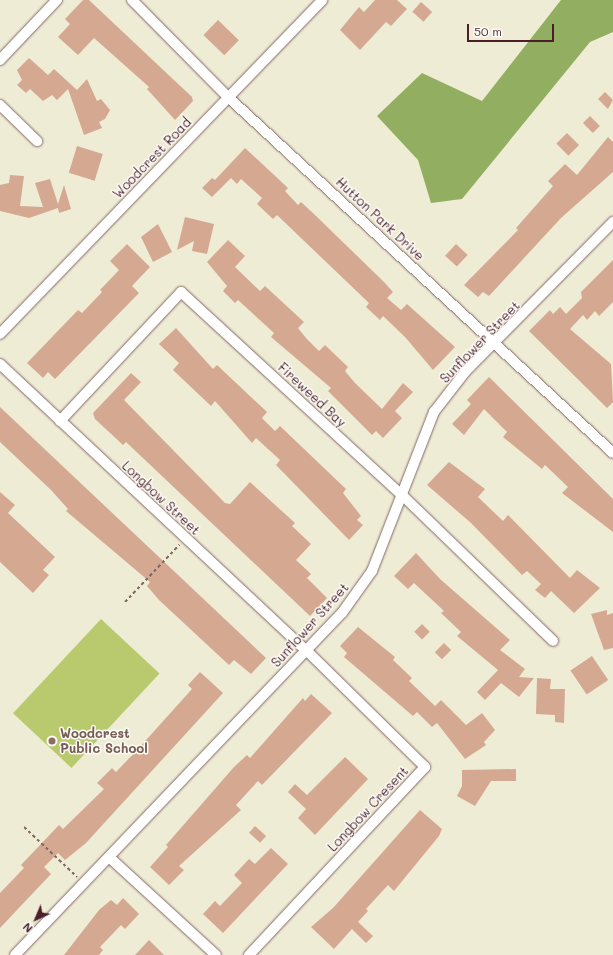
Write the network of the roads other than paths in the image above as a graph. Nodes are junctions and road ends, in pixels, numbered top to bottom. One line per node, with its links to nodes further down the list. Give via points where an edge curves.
1 (57, 0): 4 (street)
2 (132, 0): 5 (street, Hutton Park Drive)
3 (322, 0): 5 (street, Woodcrest Road)
4 (0, 60)
5 (228, 97): 9 (street, Woodcrest Road); 10 (street, Hutton Park Drive)
6 (0, 105): 7 (street)
7 (37, 141)
8 (613, 222): 10 (street, Sunflower Street)
9 (0, 334)
10 (496, 344): 13 (street, Hutton Park Drive); 14 (street, Sunflower Street, via 465,372 434,412)
11 (0, 364): 12 (street, Longbow Street)
12 (60, 421): 14 (street, Fireweed Bay, via 181,292); 16 (street, Longbow Street)
13 (613, 453)
14 (402, 495): 15 (street, Fireweed Bay); 16 (street, Sunflower Street, via 372,572 342,613)
15 (553, 641)
16 (306, 650): 17 (street, Sunflower Street); 20 (street, Longbow Cresent, via 425,767)
17 (109, 857): 18 (street, Sunflower Street); 19 (street)
18 (15, 955)
19 (216, 955)
20 (249, 955)

